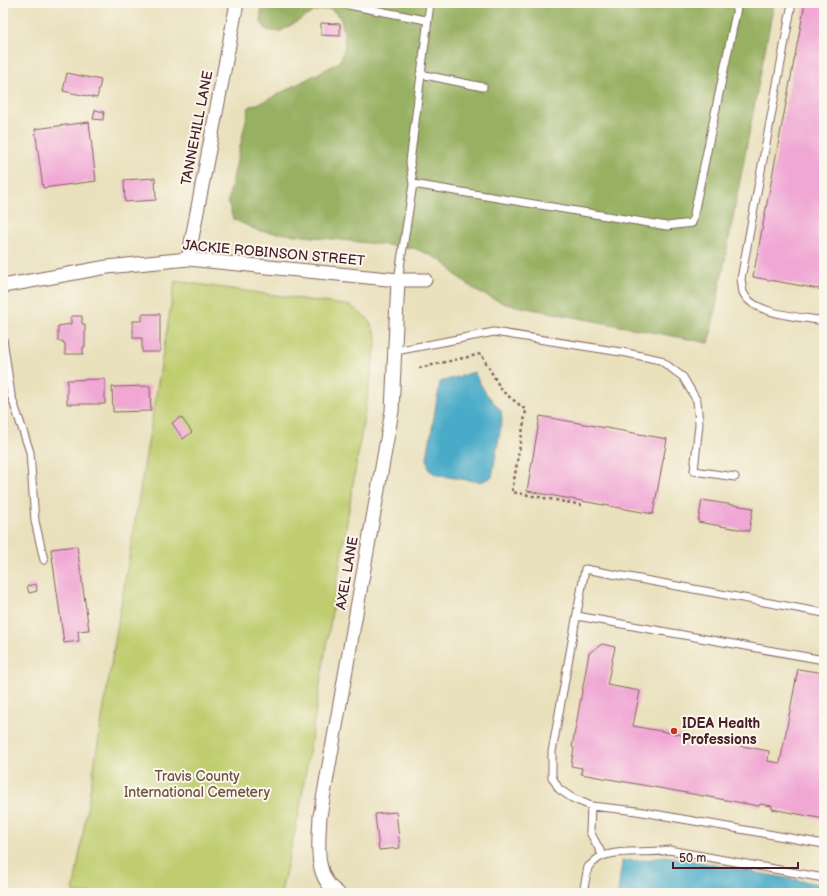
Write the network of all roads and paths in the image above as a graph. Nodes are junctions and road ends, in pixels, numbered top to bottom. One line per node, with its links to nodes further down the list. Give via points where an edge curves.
1 (237, 3): 10 (street, TANNEHILL LANE)
2 (338, 3): 6 (lane)
3 (430, 3): 6 (lane)
4 (738, 3): 9 (lane, via 692,223 667,226)
5 (792, 3): 14 (lane, via 741,279 743,293 764,310)
6 (426, 20): 7 (lane)
7 (420, 74): 8 (lane); 9 (lane, via 410,162)
8 (483, 87)
9 (413, 184): 11 (lane)
10 (188, 259): 11 (street, JACKIE ROBINSON STREET); 13 (street, JACKIE ROBINSON STREET, via 107,267)
11 (398, 280): 12 (street, JACKIE ROBINSON STREET); 16 (street, AXEL LANE)
12 (425, 280)
13 (3, 286)
14 (824, 321)
15 (3, 339): 20 (lane, via 11,395 30,452 35,521)
16 (396, 351): 18 (lane, via 494,332 660,360 683,377 697,401 699,424 694,471); 28 (street, AXEL LANE, via 392,411 320,816 321,870 333,890)
17 (419, 368): 19 (path, via 481,354 502,391 526,410 512,492)
18 (735, 477)
19 (582, 505)
20 (44, 560)
21 (824, 612): 22 (lane, via 586,569)
22 (577, 616): 23 (lane); 24 (lane, via 552,752 552,777 559,789)
23 (824, 660)
24 (591, 806): 25 (lane, via 636,811); 26 (lane, via 590,832)
25 (824, 844)
26 (603, 856): 27 (lane, via 669,850); 29 (lane, via 588,867)
27 (824, 878)
28 (338, 893)
29 (583, 893)

